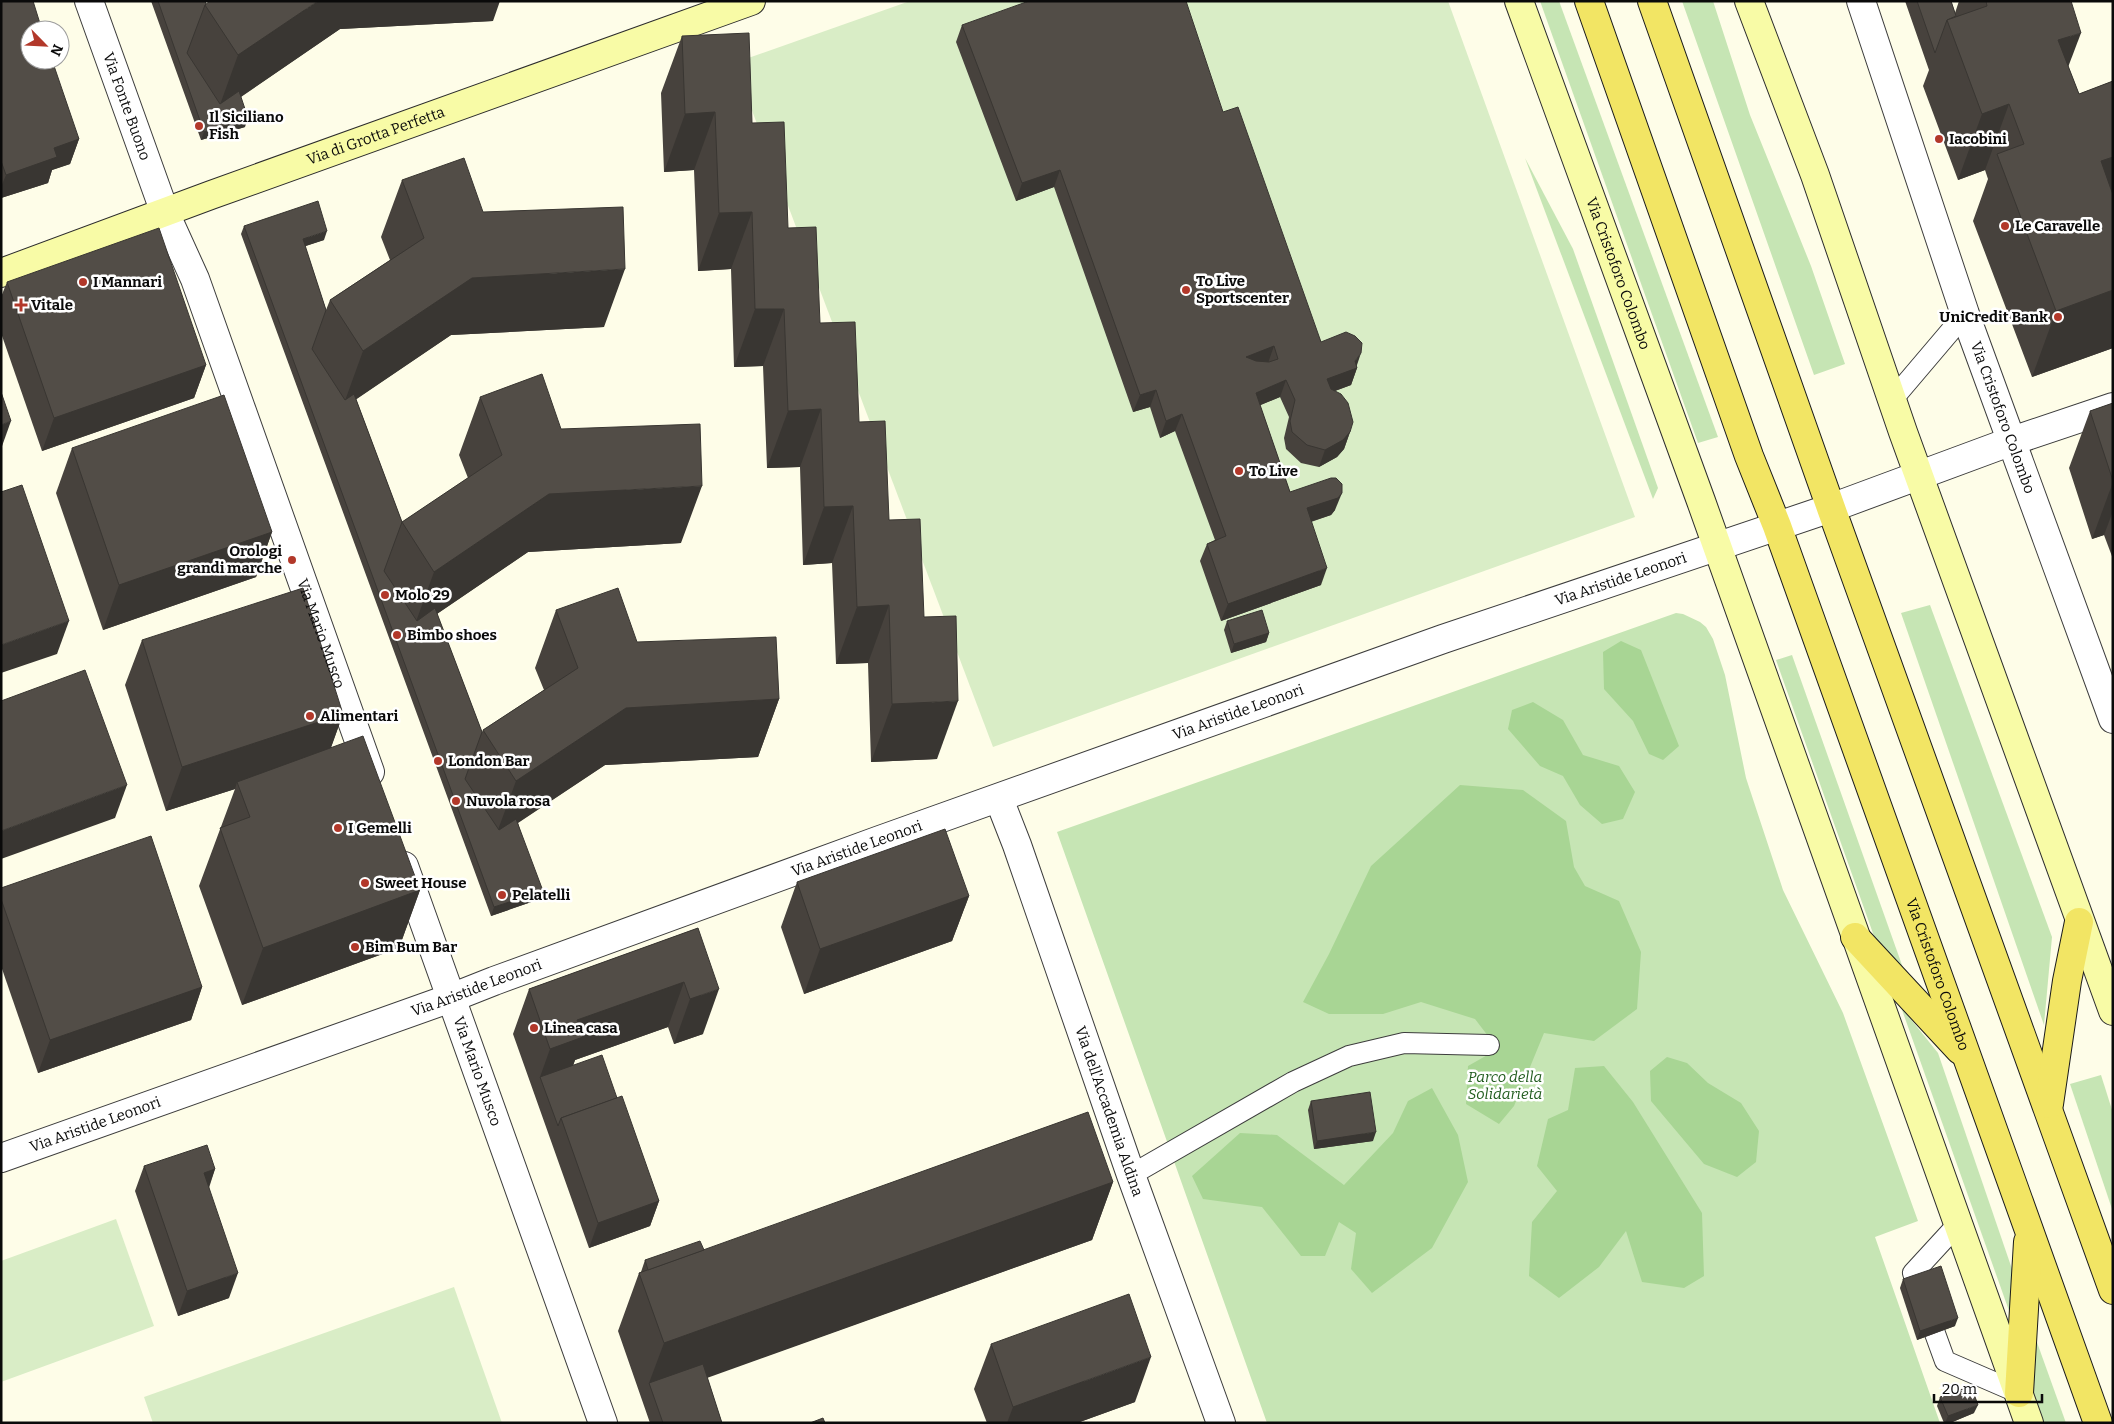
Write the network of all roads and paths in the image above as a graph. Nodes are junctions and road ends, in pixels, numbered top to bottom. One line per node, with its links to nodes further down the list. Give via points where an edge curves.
1 (89, 1): 8 (street, Via Fonte Buono)
2 (751, 1): 8 (main road, Via di Grotta Perfetta)
3 (1519, 1): 17 (main road, Via Cristoforo Colombo)
4 (1589, 1): 16 (main road, Via Cristoforo Colombo, via 1746,447)
5 (1652, 1): 15 (main road)
6 (1749, 1): 11 (main road, via 1815,175)
7 (1861, 1): 10 (street, Via Cristoforo Colombo)
8 (166, 213): 9 (main road, Via di Grotta Perfetta); 19 (street, Via Mario Musco, via 195,279)
9 (1, 273)
10 (1965, 314): 11 (lane); 13 (street, Via Cristoforo Colombo)
11 (1892, 400): 14 (main road)
12 (2113, 407): 13 (street)
13 (2012, 441): 14 (street); 18 (street, Via Cristoforo Colombo)
14 (1919, 477): 15 (street); 22 (main road)
15 (1831, 508): 16 (street); 28 (main road)
16 (1777, 526): 17 (street); 27 (main road, Via Cristoforo Colombo)
17 (1716, 547): 20 (street, Via Aristide Leonori, via 1444,639); 23 (main road, Via Cristoforo Colombo)
18 (2113, 719)
19 (379, 796)
20 (999, 799): 24 (street, Via Aristide Leonori); 30 (street, Via dell'Accademia Aldina)
21 (395, 844): 24 (street, Via Mario Musco)
22 (2079, 922): 25 (main road); 28 (main road, via 2066,981)
23 (1855, 937): 27 (main road); 31 (main road, Via Cristoforo Colombo)
24 (451, 998): 29 (street, Via Aristide Leonori); 36 (street, Via Mario Musco)
25 (2113, 1011)
26 (1489, 1045): 30 (lane, via 1404,1043 1349,1056 1293,1082)
27 (1967, 1058): 32 (main road, Via Cristoforo Colombo)
28 (2049, 1108): 33 (main road)
29 (1, 1158)
30 (1130, 1175): 37 (street, Via dell'Accademia Aldina)
31 (1958, 1224): 35 (main road, Via Cristoforo Colombo); 35 (lane, via 1913,1273 1945,1361)
32 (2029, 1228): 35 (main road); 39 (main road, Via Cristoforo Colombo)
33 (2108, 1269): 34 (main road)
34 (2113, 1290)
35 (2018, 1393): 38 (main road, Via Cristoforo Colombo)
36 (603, 1423)
37 (1221, 1423)
38 (2029, 1423)
39 (2098, 1423)

